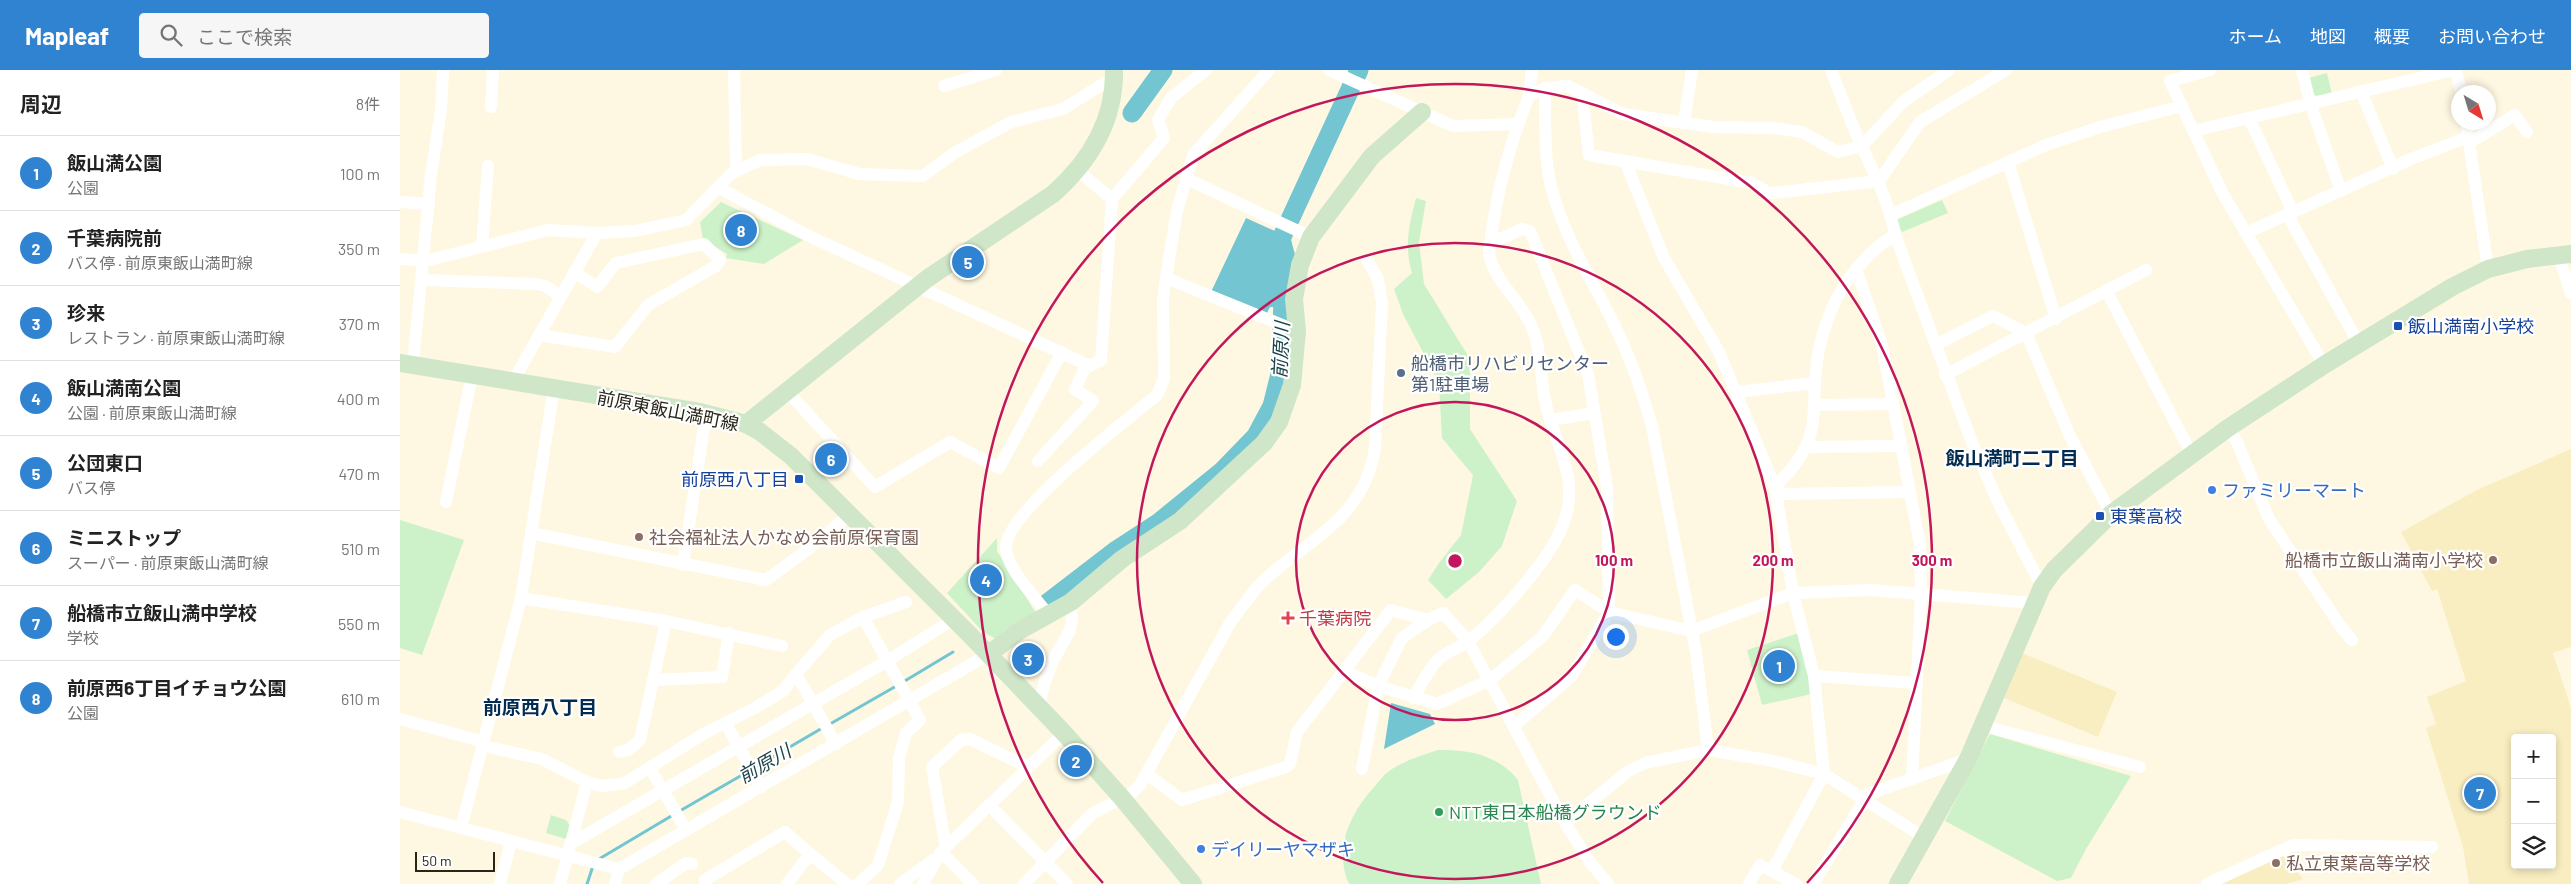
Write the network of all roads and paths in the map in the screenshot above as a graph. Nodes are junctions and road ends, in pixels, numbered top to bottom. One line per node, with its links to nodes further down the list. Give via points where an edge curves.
1 (442, 70): 47 (street, via 441,110)
2 (494, 70): 25 (street)
3 (734, 70): 40 (street)
4 (996, 70): 18 (street)
5 (1206, 70): 45 (street, via 1171,98 1158,120 1164,138)
6 (1269, 70): 41 (street, via 1193,156)
7 (1330, 70): 26 (street)
8 (1532, 70): 22 (street)
9 (1692, 70): 28 (street)
10 (1831, 70): 34 (street)
11 (1949, 70): 34 (street, via 1903,102)
12 (2006, 70): 42 (street, via 1920,122)
13 (2210, 70): 24 (street, via 2170,81)
14 (2302, 70): 23 (street)
15 (2455, 70): 17 (street); 20 (street)
16 (1114, 73): 38 (street, via 1107,121 1096,143); 40 (street, via 1063,109 1012,122 954,153 922,176 859,174 807,159 760,160)
17 (2459, 85)
18 (944, 86)
19 (1545, 88): 21 (street, via 1568,86); 22 (street); 118 (street, via 1547,160 1552,190 1576,252 1613,322 1642,392 1660,462)
20 (2361, 91): 23 (street); 39 (street)
21 (1582, 94): 28 (street, via 1623,114); 35 (street, via 1589,155)
22 (1529, 96): 29 (street)
23 (2310, 103): 27 (street); 44 (street)
24 (2182, 106): 31 (street); 36 (street, via 2086,131 2046,144)
25 (491, 108)
26 (1422, 112): 29 (street, via 1453,126); 53 (street, via 1372,156)
27 (2249, 118): 31 (street); 48 (street)
28 (1684, 123): 34 (street, via 1802,132 1838,152)
29 (1518, 124): 54 (street, via 1493,221)
30 (2467, 130): 33 (street)
31 (2194, 131): 51 (street, via 2223,194)
32 (2527, 132): 33 (street, via 2515,115)
33 (2468, 140): 39 (street, via 2411,159); 61 (street)
34 (1862, 146): 42 (street)
35 (1625, 161): 42 (street, via 1752,183 1769,193); 86 (street, via 1664,258 1719,352)
36 (2008, 162): 49 (street); 70 (street)
37 (488, 166): 55 (street)
38 (1076, 169): 45 (street); 66 (street, via 1053,194)
39 (2393, 169): 44 (street)
40 (736, 171): 43 (street)
41 (1187, 179): 53 (street); 64 (street, via 1177,211)
42 (1879, 181): 49 (street)
43 (719, 188): 50 (street, via 686,220 635,231); 66 (street)
44 (2341, 191): 48 (street)
45 (1112, 199): 78 (street, via 1102,360 1090,366)
46 (400, 202): 47 (street)
47 (429, 204): 59 (street)
48 (2290, 213): 51 (street); 75 (street)
49 (1891, 215): 52 (street)
50 (597, 233): 55 (street, via 548,230); 63 (street)
51 (2246, 233): 79 (street)
52 (1895, 235): 60 (street, via 1877,246); 74 (street)
53 (1311, 237): 71 (street, via 1300,265 1294,299)
54 (1491, 243): 89 (street, via 1522,229 1530,231 1588,374); 91 (street, via 1489,252 1497,274 1531,325)
55 (482, 246): 59 (street)
56 (2564, 254): 61 (street); 68 (street)
57 (400, 259): 59 (street)
58 (1367, 260): 151 (street, via 1378,279 1382,320 1375,447 1369,476 1349,509 1263,581 1240,610)
59 (425, 261): 65 (street)
60 (1856, 269): 83 (street, via 1830,315); 87 (street, via 1882,345)
61 (2488, 269): 75 (street, via 2452,287)
62 (2146, 270): 67 (street)
63 (574, 272): 69 (street); 73 (street, via 597,287 616,264 704,244 720,260 716,266 648,305 615,346)
64 (1166, 278): 71 (street); 113 (street, via 1163,298 1164,379 1157,395 1040,495 1011,531 1006,547 1010,566)
65 (423, 280): 69 (street, via 536,284); 77 (street)
66 (918, 286): 76 (street); 85 (street)
67 (2106, 290): 70 (street); 96 (street)
68 (2571, 293)
69 (561, 296): 73 (street)
70 (2056, 319): 72 (street)
71 (1296, 331): 110 (street, via 1292,385 1279,422 1264,443 1180,521 1122,559)
72 (2026, 333): 74 (street, via 1993,316); 81 (street); 102 (street, via 2070,436)
73 (538, 335): 82 (street)
74 (1937, 344): 81 (street)
75 (2359, 344): 79 (street)
76 (1062, 352): 78 (street); 85 (street, via 999,468 950,442 875,487)
77 (407, 364): 80 (street, 前原東飯山満町線)
78 (1087, 364): 97 (street, via 1075,389 1093,401)
79 (2324, 365): 93 (street)
80 (472, 375): 82 (street, 前原東飯山満町線); 100 (street)
81 (1946, 375): 105 (street, via 2000,506)
82 (512, 381): 84 (street, 前原東飯山満町線)
83 (1815, 383): 86 (street); 88 (street)
84 (554, 388): 90 (street, 前原東飯山満町線); 103 (street)
85 (787, 391): 92 (street)
86 (1737, 392): 98 (street)
87 (1891, 404): 88 (street); 94 (street)
88 (1815, 405): 95 (street)
89 (1595, 413): 91 (street); 112 (street, via 1607,487)
90 (706, 414): 92 (street, 前原東飯山満町線); 104 (street)
91 (1550, 420): 121 (street, via 1570,482 1565,521 1540,564 1499,613)
92 (746, 424): 101 (street, 前原東飯山満町線, via 790,456)
93 (2228, 428): 96 (street); 120 (street, via 2269,519)
94 (1899, 446): 95 (street); 99 (street)
95 (1806, 447): 98 (street)
96 (2192, 455): 102 (street)
97 (1038, 461)
98 (1775, 490): 99 (street); 106 (street)
99 (1908, 492): 107 (street, via 1920,545)
100 (446, 502)
101 (850, 514): 104 (street, via 771,579); 115 (street, 前原東飯山満町線)
102 (2111, 514): 105 (street)
103 (531, 533): 104 (street); 108 (street)
104 (683, 565)
105 (2042, 586): 111 (street)
106 (1793, 593): 107 (street, via 1870,590); 118 (street); 127 (street)
107 (1921, 594): 111 (street); 130 (street)
108 (522, 598): 117 (street); 141 (street)
109 (906, 602): 114 (street)
110 (1071, 602): 113 (street); 135 (street, via 1070,630 1044,684)
111 (2033, 603): 139 (street)
112 (1608, 612): 118 (street); 129 (street, via 1575,590 1542,637); 138 (street, via 1572,676)
113 (1048, 614): 123 (street)
114 (863, 616): 124 (street); 126 (street, via 830,635)
115 (954, 620): 123 (street, 前原東飯山満町線); 124 (street)
116 (1428, 620): 121 (street, via 1443,613); 125 (street, via 1391,610); 131 (street, via 1402,638)
117 (666, 621): 119 (street); 128 (street)
118 (1691, 631): 144 (street)
119 (729, 633): 122 (street); 128 (street, via 722,677)
120 (2352, 640)
121 (1468, 641): 129 (street); 132 (street, via 1438,660)
122 (782, 646)
123 (989, 654): 133 (street); 135 (street, 前原東飯山満町線)
124 (887, 661): 133 (street); 134 (street)
125 (1344, 671): 131 (street); 151 (street, via 1297,732 1290,764 1182,800)
126 (796, 674): 134 (street); 137 (street, via 783,691)
127 (1814, 676): 130 (street); 152 (street)
128 (653, 680): 145 (street, via 640,740 628,750)
129 (1490, 680): 132 (street, via 1437,704); 138 (street)
130 (1916, 684): 153 (street)
131 (1378, 686): 132 (street); 150 (street)
132 (1413, 698)
133 (910, 700): 142 (street); 181 (street, via 920,720 906,733 899,758 898,802 878,865)
134 (813, 704): 142 (street); 143 (street)
135 (1039, 707): 140 (street, 前原東飯山満町線)
136 (400, 719): 141 (street)
137 (726, 724): 143 (street); 148 (street, via 705,733)
138 (1514, 726): 161 (street)
139 (1984, 726): 146 (street); 147 (street)
140 (1064, 734): 149 (street); 157 (street, 前原東飯山満町線)
141 (483, 744): 154 (street, via 542,759); 162 (street)
142 (836, 744): 155 (street)
143 (739, 747): 155 (street); 156 (street)
144 (1708, 750): 152 (street, via 1773,760); 161 (street, via 1663,759 1627,772)
145 (619, 752)
146 (1968, 759): 153 (street); 164 (street)
147 (2140, 766)
148 (650, 768): 154 (street, via 624,783 602,786); 156 (street)
149 (1028, 768): 159 (street); 168 (street, via 970,738 961,740 932,767 942,826)
150 (1362, 768)
151 (1147, 774): 157 (street, via 1132,793)
152 (1824, 774): 158 (street); 173 (street)
153 (1912, 779): 158 (street, via 1868,794)
154 (587, 782): 167 (street)
155 (761, 787): 163 (street)
156 (663, 791): 163 (street); 167 (street)
157 (1122, 798): 171 (street, via 1092,814); 189 (street, 前原東飯山満町線)
158 (1864, 799): 164 (street); 193 (street)
159 (989, 805): 168 (street); 171 (street)
160 (400, 812): 162 (street)
161 (1565, 823): 190 (street)
162 (461, 828): 165 (street)
163 (686, 830): 172 (street)
164 (1925, 838): 194 (street)
165 (511, 841): 167 (street); 175 (street)
166 (2432, 847): 195 (street, via 2293,845)
167 (569, 849): 172 (street); 176 (street)
168 (941, 852): 182 (street); 183 (street); 184 (street); 185 (street)
169 (810, 854): 174 (street, via 785,832); 179 (street); 180 (street)
170 (692, 864): 178 (street, via 686,863 674,869)
171 (1048, 865): 186 (street); 187 (street); 188 (street)
172 (619, 869): 177 (street)
173 (1778, 877): 191 (street, via 1760,864); 192 (street)
174 (706, 880)
175 (500, 884)
176 (560, 884)
177 (615, 884)
178 (656, 884)
179 (787, 884)
180 (847, 884)
181 (858, 884)
182 (900, 884)
183 (923, 884)
184 (962, 884)
185 (973, 884)
186 (1024, 884)
187 (1035, 884)
188 (1067, 884)
189 (1194, 884)
190 (1608, 884)
191 (1749, 884)
192 (1796, 884)
193 (1813, 884)
194 (1898, 884)
195 (2207, 884)

